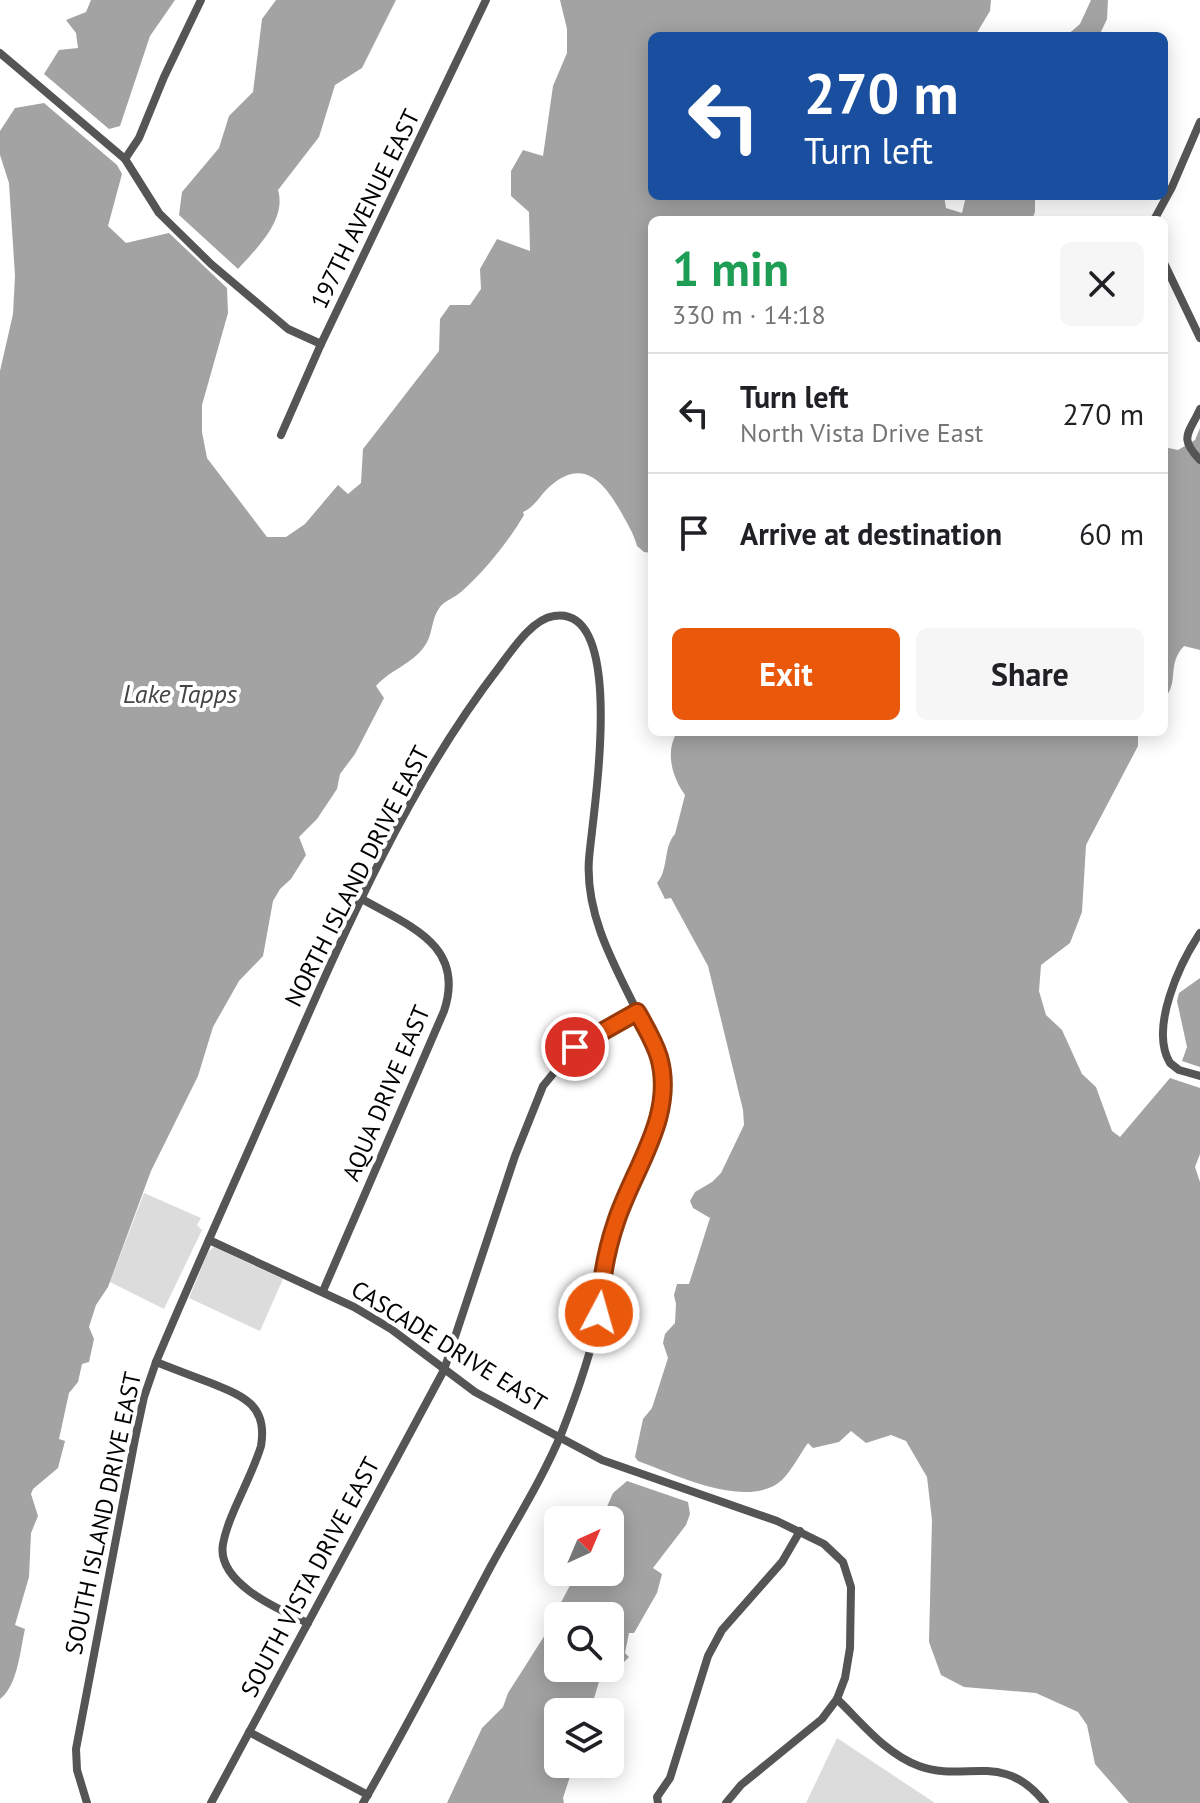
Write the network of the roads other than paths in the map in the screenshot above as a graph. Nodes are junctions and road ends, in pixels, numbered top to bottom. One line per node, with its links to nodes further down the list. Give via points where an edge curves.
1 (201, 0): 5 (street)
2 (486, 0): 9 (street, 197TH AVENUE EAST)
3 (0, 53): 5 (street)
4 (1200, 122): 6 (street)
5 (125, 159): 9 (street, via 159,213 211,264 288,329)
6 (1168, 194)
7 (1168, 271): 8 (street)
8 (1200, 338)
9 (321, 344): 11 (street, 197TH AVENUE EAST)
10 (1200, 409): 12 (street, via 1186,436)
11 (281, 435)
12 (1200, 460)
13 (362, 899): 15 (street, NORTH ISLAND DRIVE EAST, via 434,766 490,679 542,620 574,617 591,636 600,671 590,897); 17 (street, NORTH ISLAND DRIVE EAST); 18 (street, AQUA DRIVE EAST, via 434,944 447,965 450,987)
14 (1200, 933): 16 (street, via 1171,990 1163,1038 1170,1063)
15 (637, 1012): 20 (street, SOUTH VISTA DRIVE EAST, via 575,1047 543,1086); 21 (street, NORTH ISLAND DRIVE EAST, via 659,1057 661,1099 651,1140 617,1219 592,1344)
16 (1200, 1076)
17 (209, 1240): 18 (street, CASCADE DRIVE EAST); 19 (street, SOUTH ISLAND DRIVE EAST)
18 (323, 1291): 20 (street, CASCADE DRIVE EAST, via 380,1322)
19 (156, 1362): 23 (street, via 241,1396 255,1408 263,1430 261,1446 223,1556 233,1577 249,1591); 27 (street, SOUTH ISLAND DRIVE EAST, via 135,1439 76,1749)
20 (444, 1370): 21 (street, CASCADE DRIVE EAST); 23 (street, SOUTH VISTA DRIVE EAST)
21 (560, 1437): 22 (street, CASCADE DRIVE EAST, via 613,1465); 26 (street)
22 (800, 1531): 24 (street, CASCADE DRIVE EAST, via 836,1554 849,1578 850,1648); 29 (street, via 782,1562 722,1630 708,1656)
23 (308, 1623): 25 (street, SOUTH VISTA DRIVE EAST)
24 (837, 1699): 30 (street, via 822,1719); 31 (street, via 909,1762 929,1769 999,1772 1029,1787)
25 (249, 1732): 26 (street); 28 (street, SOUTH VISTA DRIVE EAST)
26 (365, 1799)
27 (87, 1803)
28 (211, 1803)
29 (658, 1803)
30 (726, 1803)
31 (1045, 1803)

